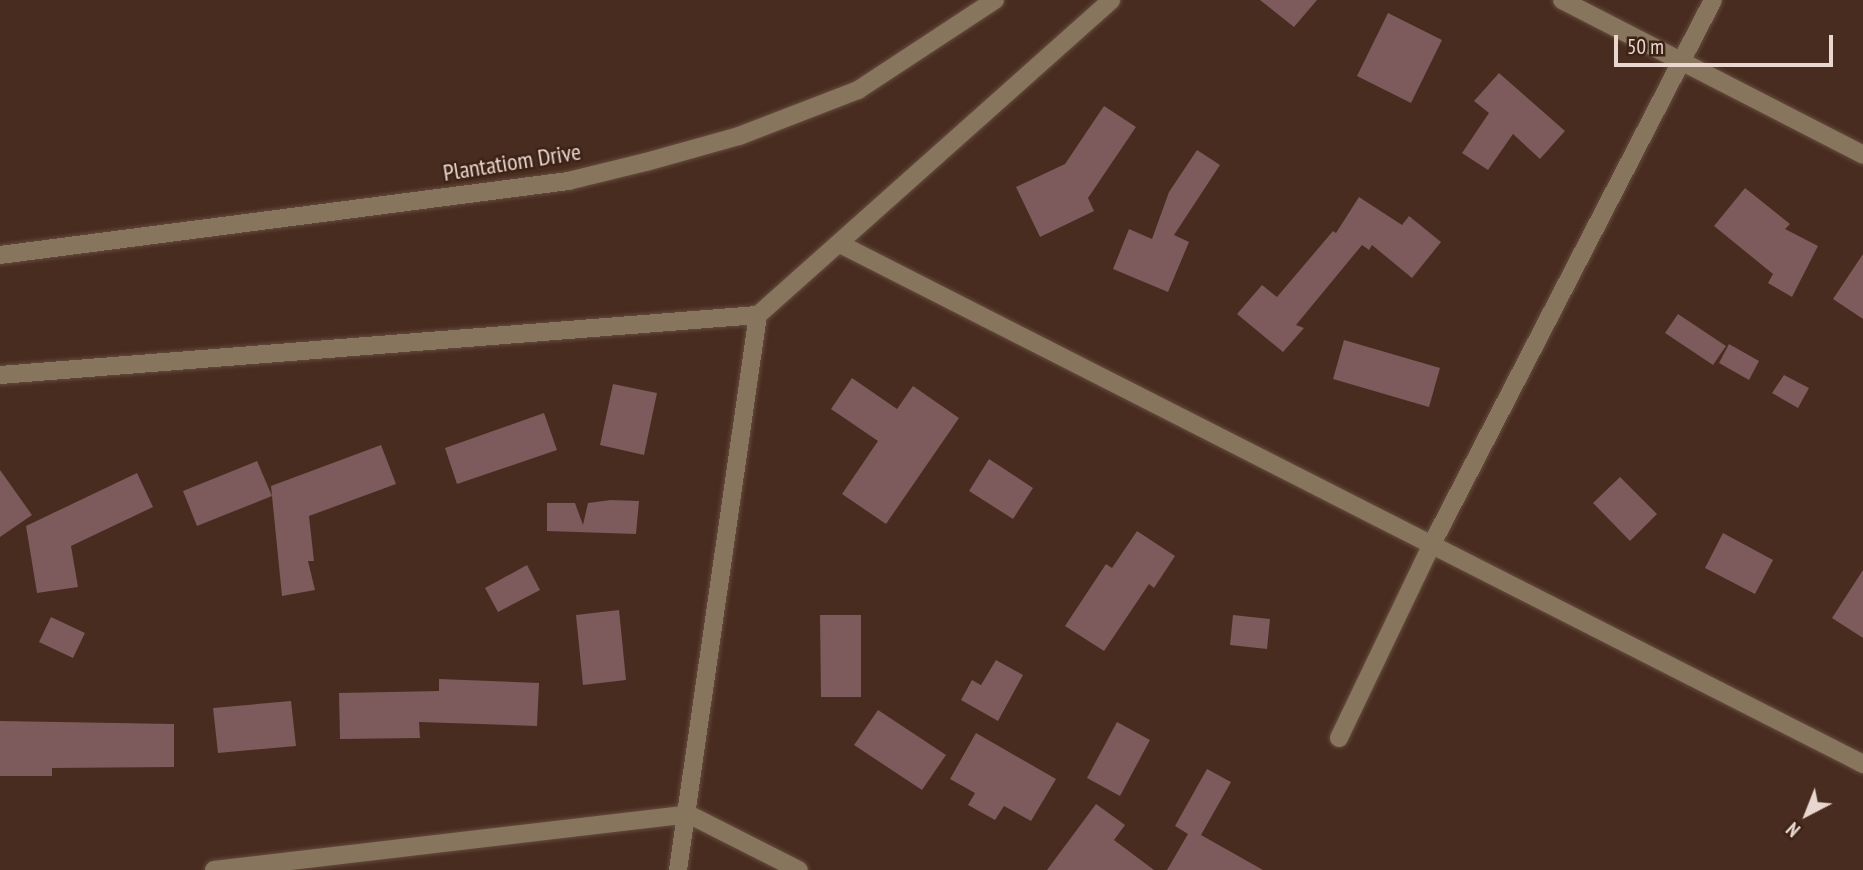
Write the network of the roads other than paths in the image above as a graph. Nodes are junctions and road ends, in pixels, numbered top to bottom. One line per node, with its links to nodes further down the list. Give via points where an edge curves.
1 (995, 0): 8 (street, Plantatiom Drive, via 859,90 739,136 646,162 568,181)
2 (1111, 0): 7 (street)
3 (1562, 0): 5 (street)
4 (1713, 0): 5 (street)
5 (1683, 62): 6 (street); 11 (street)
6 (1863, 155)
7 (840, 244): 9 (street); 11 (street)
8 (0, 255)
9 (758, 316): 10 (street); 14 (street)
10 (0, 375)
11 (1432, 544): 12 (street); 13 (street)
12 (1339, 738)
13 (1863, 764)
14 (688, 814): 15 (street); 16 (street); 17 (street)
15 (214, 870)
16 (678, 870)
17 (799, 870)

